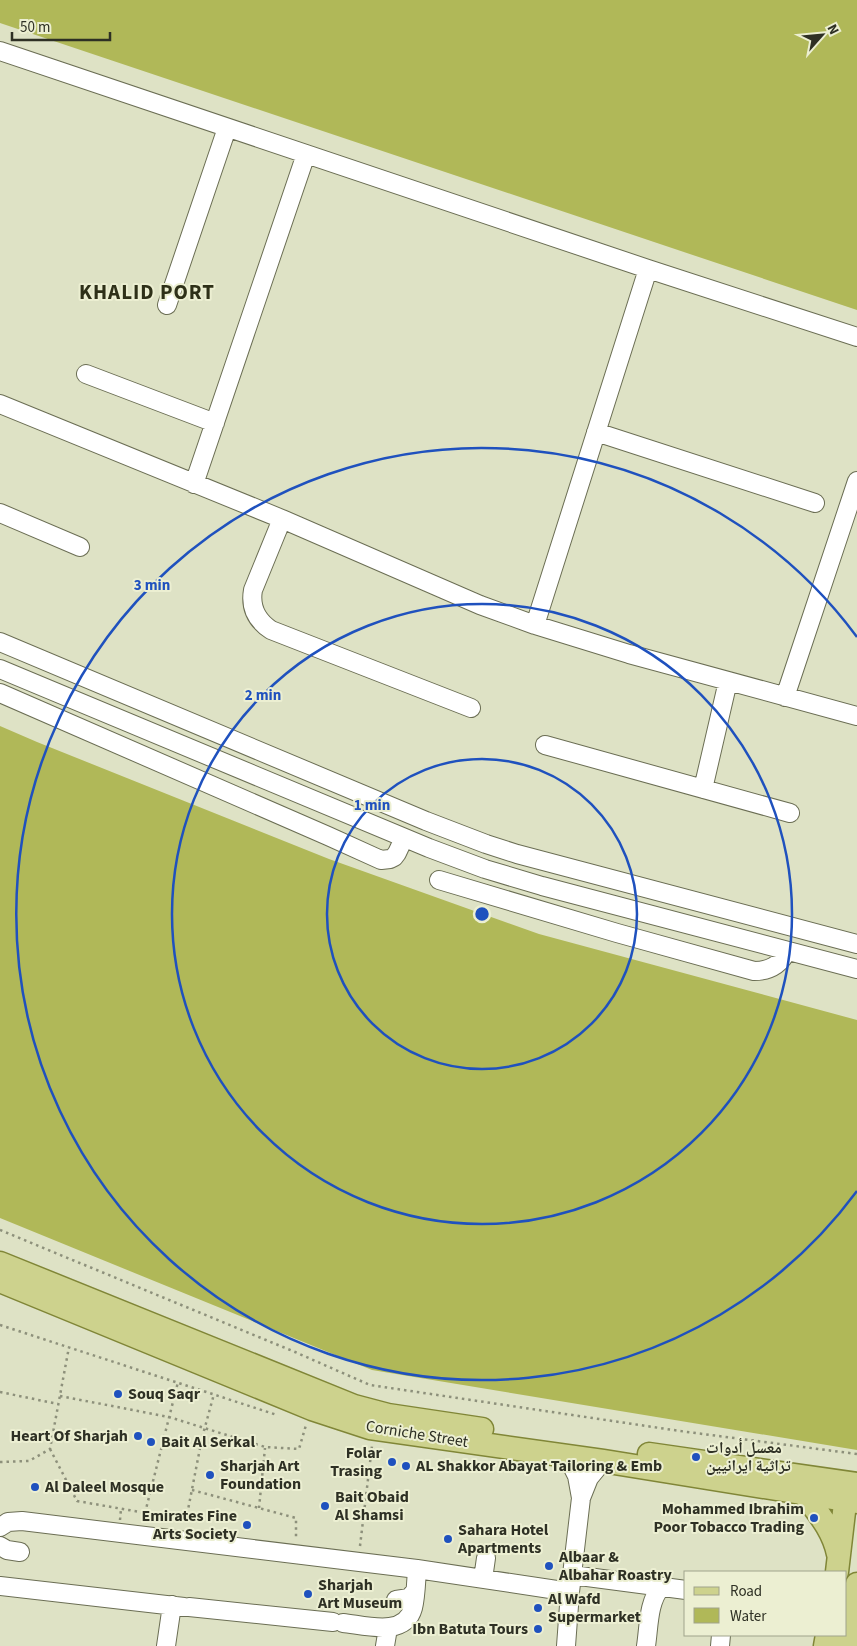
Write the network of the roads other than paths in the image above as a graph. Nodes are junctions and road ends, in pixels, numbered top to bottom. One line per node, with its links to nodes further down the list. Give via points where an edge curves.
1 (0, 51): 2 (street)
2 (227, 128): 3 (street); 5 (street)
3 (306, 154): 4 (street); 9 (street)
4 (648, 269): 6 (street); 10 (street)
5 (167, 305)
6 (857, 337)
7 (86, 374): 9 (street)
8 (0, 404): 12 (street)
9 (215, 424): 12 (street)
10 (596, 432): 13 (street); 17 (street)
11 (857, 481): 22 (street)
12 (194, 484): 15 (street)
13 (815, 503)
14 (0, 513): 16 (street)
15 (282, 519): 17 (street); 23 (street, via 253,590 255,613 264,626)
16 (80, 547)
17 (534, 625): 20 (street)
18 (0, 642): 33 (street, via 479,842)
19 (0, 669): 27 (street)
20 (728, 682): 22 (street); 26 (street)
21 (0, 692): 29 (street)
22 (786, 697): 24 (street)
23 (471, 708)
24 (857, 716)
25 (545, 745): 26 (street)
26 (703, 789): 28 (street)
27 (339, 811): 29 (street); 30 (street)
28 (790, 813)
29 (328, 836): 30 (street, via 381,860 394,857)
30 (404, 838): 32 (street, via 513,878)
31 (439, 880): 35 (street)
32 (713, 931): 34 (street); 35 (street)
33 (857, 944)
34 (787, 950): 35 (street, via 778,964 762,971); 36 (street)
35 (707, 958)
36 (857, 969)
37 (0, 1264): 41 (main road, Corniche Street, via 339,1401 377,1413)
38 (0, 1281): 39 (main road, Corniche Street, via 349,1422 390,1432)
39 (567, 1456): 40 (main road, Corniche Street); 43 (street, via 577,1476)
40 (603, 1461): 42 (main road, Corniche Street); 43 (street, via 589,1478)
41 (852, 1492): 42 (main road, Corniche Street); 48 (main road)
42 (804, 1494): 48 (main road, via 829,1529)
43 (581, 1498): 51 (street)
44 (0, 1527): 49 (street, via 8,1522 22,1521)
45 (0, 1546): 46 (street)
46 (20, 1552)
47 (486, 1558): 50 (street)
48 (838, 1567)
49 (417, 1569): 50 (street); 56 (street)
50 (483, 1579): 51 (street)
51 (571, 1584): 54 (street); 63 (street)
52 (857, 1584): 59 (main road)
53 (0, 1586): 58 (street)
54 (661, 1587): 55 (street); 64 (street, via 653,1602)
55 (684, 1590)
56 (415, 1591): 57 (street, via 409,1598); 60 (street, via 410,1616 400,1625)
57 (396, 1600)
58 (182, 1606): 60 (street); 61 (street)
59 (855, 1613): 65 (main road)
60 (388, 1628): 62 (street)
61 (166, 1646)
62 (386, 1646)
63 (566, 1646)
64 (646, 1646)
65 (847, 1646)

